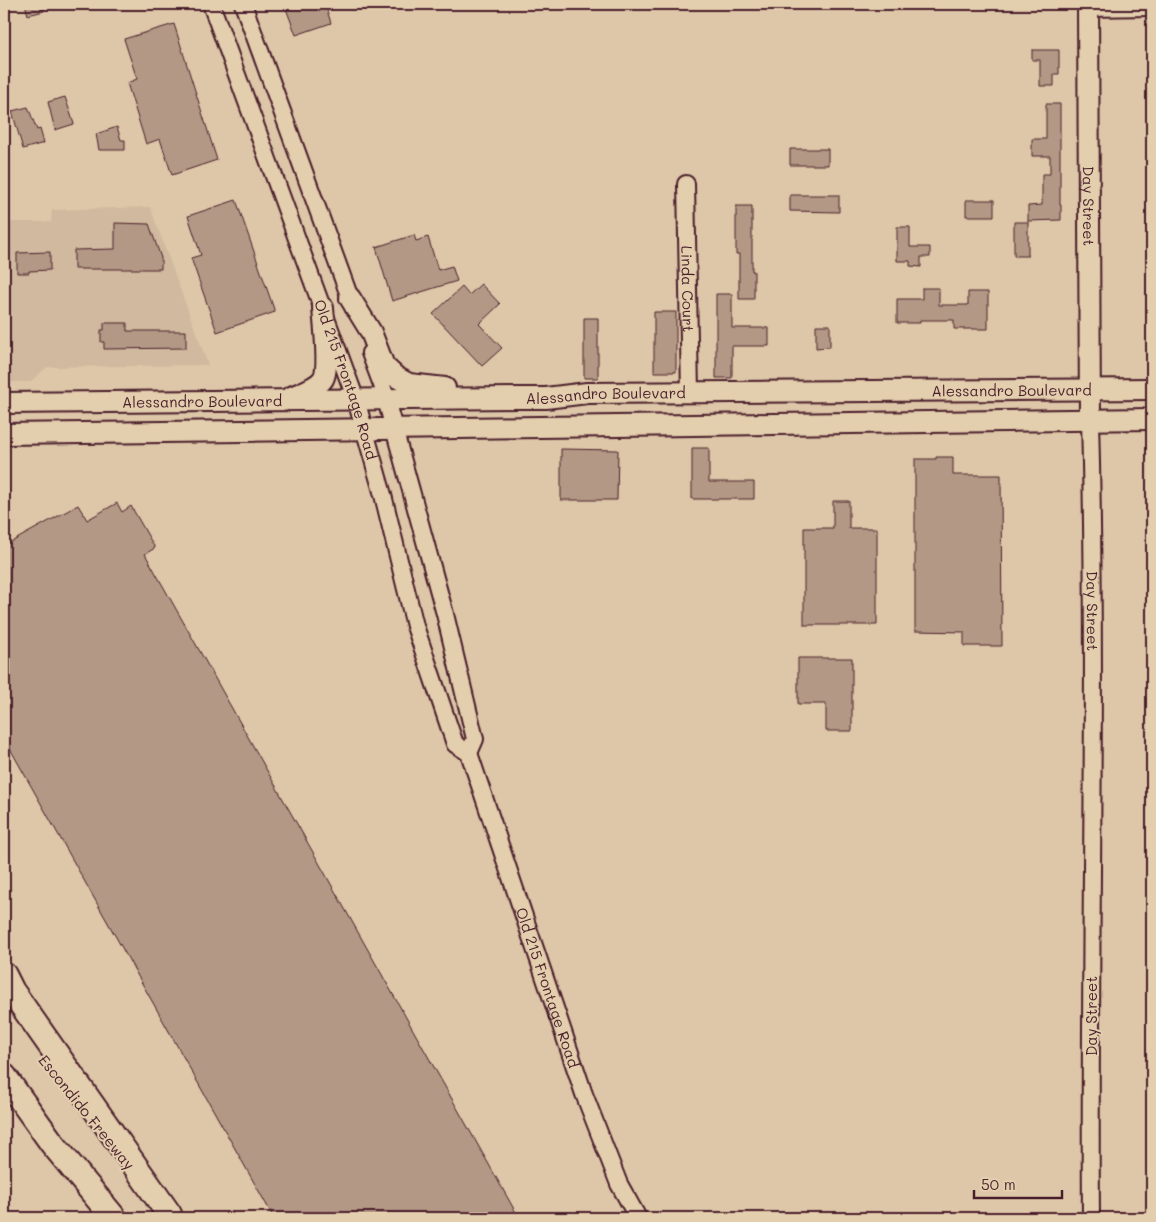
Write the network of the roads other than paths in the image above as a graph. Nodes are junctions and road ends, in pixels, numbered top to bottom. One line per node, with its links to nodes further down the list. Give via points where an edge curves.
1 (211, 4): 7 (street, Old 215 Frontage Road)
2 (243, 4): 6 (street, Old 215 Frontage Road)
3 (1088, 6): 4 (street); 9 (main road, Day Street)
4 (1152, 7)
5 (686, 184): 11 (street, Linda Court)
6 (350, 298): 10 (main road, via 371,332 384,366 409,384 441,388 546,387); 13 (street, Old 215 Frontage Road)
7 (324, 308): 12 (street, Old 215 Frontage Road); 14 (main road, via 326,368 323,379)
8 (1152, 389): 9 (main road, Alessandro Boulevard)
9 (1091, 390): 11 (main road, Alessandro Boulevard); 17 (main road, Day Street)
10 (586, 393): 11 (main road, Alessandro Boulevard); 13 (main road, Alessandro Boulevard, via 546,398)
11 (690, 393)
12 (356, 400): 13 (main road, Alessandro Boulevard); 14 (main road, Alessandro Boulevard); 18 (street, Old 215 Frontage Road)
13 (386, 400): 19 (street, Old 215 Frontage Road)
14 (284, 401): 15 (main road, Alessandro Boulevard)
15 (4, 403)
16 (1152, 419): 17 (main road, Alessandro Boulevard)
17 (1090, 420): 19 (main road, Alessandro Boulevard); 28 (street, Day Street, via 1093,510)
18 (364, 430): 19 (main road, Alessandro Boulevard); 20 (main road, Alessandro Boulevard); 21 (street, Old 215 Frontage Road, via 423,654 455,744)
19 (394, 430): 21 (street, Old 215 Frontage Road, via 445,614 475,739)
20 (4, 434)
21 (469, 753): 27 (street, Old 215 Frontage Road, via 584,1094 619,1184)
22 (4, 975): 25 (highway, via 12,991)
23 (4, 1004): 25 (highway, Escondido Freeway, via 63,1086)
24 (4, 1076): 26 (highway, via 52,1143)
25 (171, 1216)
26 (114, 1218)
27 (638, 1218)
28 (1092, 1218)

